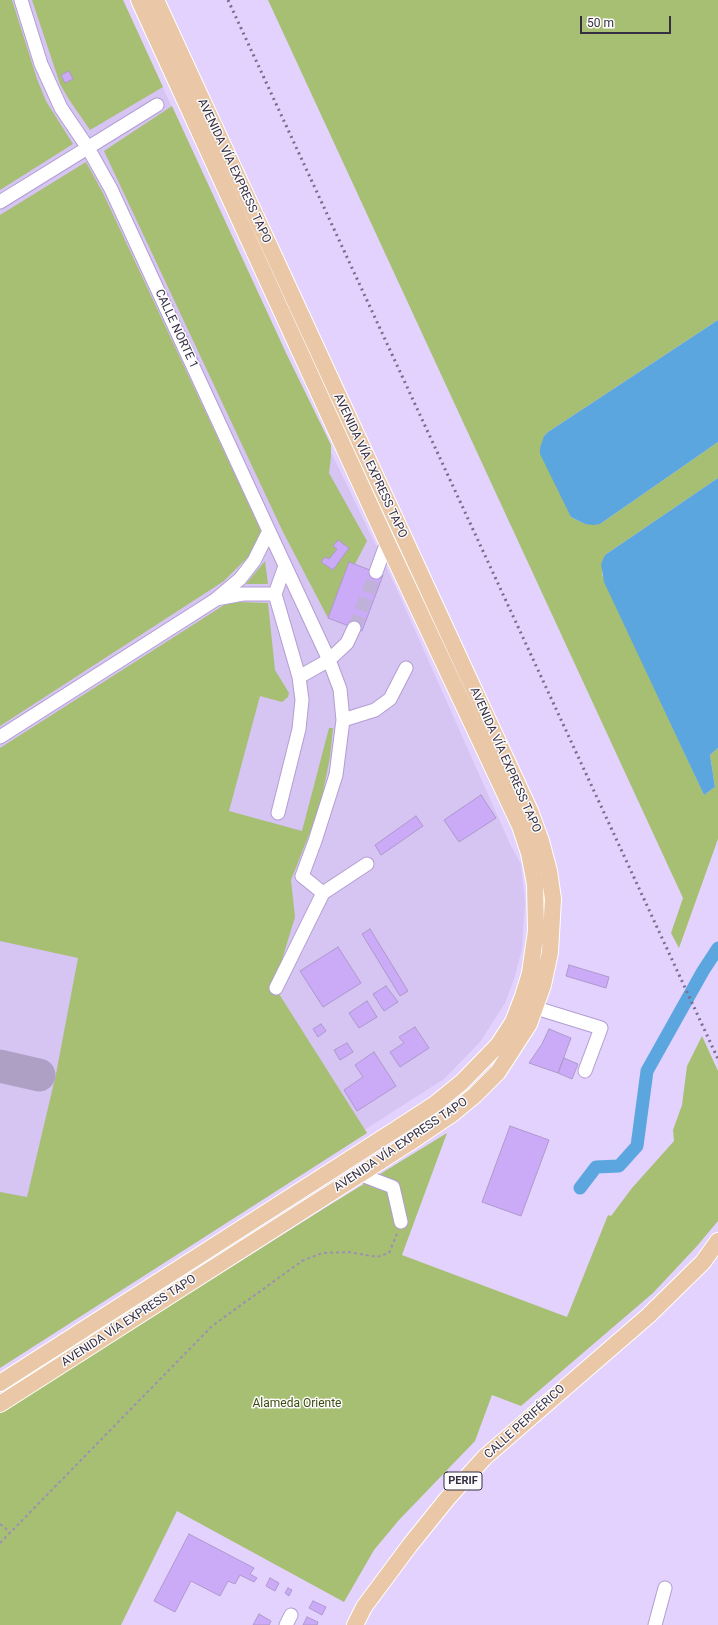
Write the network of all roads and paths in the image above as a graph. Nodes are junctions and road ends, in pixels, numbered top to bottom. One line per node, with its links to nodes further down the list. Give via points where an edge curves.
1 (21, 0): 5 (street, CALLE NORTE 1, via 41,64 61,108)
2 (139, 0): 9 (main road, AVENIDA VÍA EXPRESS TAPO)
3 (156, 0): 7 (main road, AVENIDA VÍA EXPRESS TAPO)
4 (157, 105): 5 (street)
5 (88, 148): 6 (street); 8 (street, CALLE NORTE 1, via 111,189)
6 (0, 202)
7 (395, 520): 9 (street); 24 (main road, AVENIDA VÍA EXPRESS TAPO, via 530,811 543,848 552,892 553,922 550,952)
8 (270, 531): 10 (street, CALLE NORTE 1); 13 (street, via 254,561 240,579)
9 (387, 542): 11 (street); 29 (main road, AVENIDA VÍA EXPRESS TAPO, via 520,826 529,853 536,884 536,931 530,973 512,1022 482,1064 435,1104)
10 (285, 566): 12 (street); 15 (street, CALLE NORTE 1)
11 (376, 572)
12 (275, 594): 13 (street, via 243,594); 17 (street)
13 (215, 600): 19 (street)
14 (354, 628): 15 (street, via 347,643)
15 (329, 660): 17 (street); 18 (street, CALLE NORTE 1, via 340,689)
16 (406, 668): 18 (street, via 390,699 375,710)
17 (299, 677): 20 (street, via 302,700 299,728)
18 (343, 720): 22 (street, CALLE NORTE 1, via 336,775 302,876)
19 (0, 737)
20 (278, 813)
21 (367, 864): 22 (street)
22 (323, 893): 23 (street)
23 (276, 988)
24 (536, 1008): 25 (street, via 600,1028); 26 (main road, AVENIDA VÍA EXPRESS TAPO, via 514,1050 498,1072 475,1095 452,1114)
25 (586, 1071)
26 (359, 1174): 27 (street, via 393,1187); 30 (main road, AVENIDA VÍA EXPRESS TAPO)
27 (401, 1222): 32 (path, via 389,1253 377,1257 349,1252 322,1253 302,1261 212,1326)
28 (718, 1241): 35 (main road, CALLE PERIFÉRICO / PERIF, via 703,1262 648,1316 485,1457 410,1545 364,1607)
29 (0, 1383)
30 (0, 1404)
31 (0, 1524): 32 (path)
32 (10, 1532): 33 (path)
33 (0, 1543)
34 (665, 1588): 36 (street)
35 (355, 1625)
36 (655, 1625)

